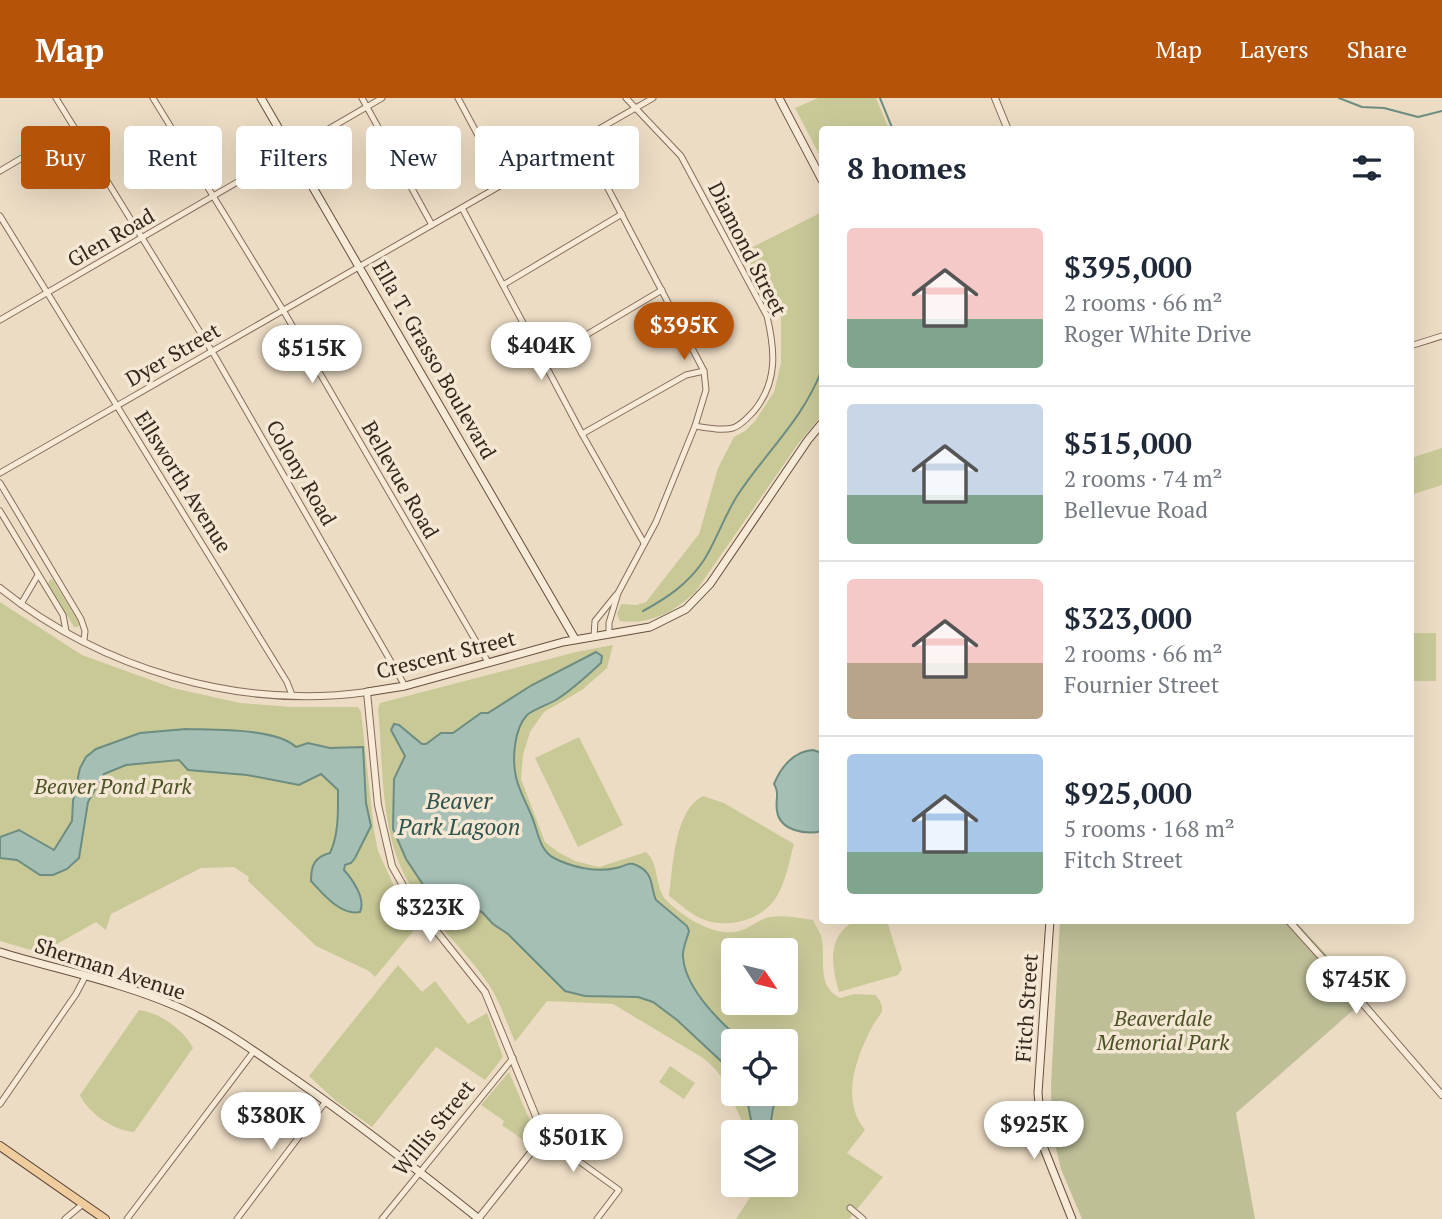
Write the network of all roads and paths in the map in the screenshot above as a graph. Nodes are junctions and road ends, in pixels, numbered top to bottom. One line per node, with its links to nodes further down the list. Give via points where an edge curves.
1 (56, 98): 13 (street, Colony Road)
2 (153, 98): 27 (street, Bellevue Road)
3 (261, 98): 14 (main road, Ella T. Grasso Boulevard)
4 (362, 98): 11 (street)
5 (382, 98): 11 (street, Glen Road)
6 (458, 98): 18 (street)
7 (626, 98): 12 (street, Diamond Street)
8 (653, 98): 12 (street, Dyer Street)
9 (779, 98): 21 (main road)
10 (995, 98): 17 (street)
11 (367, 107): 15 (street, Glen Road); 31 (street)
12 (635, 108): 16 (street, Dyer Street); 45 (street, Diamond Street, via 681,156 767,316 773,343 766,391 748,418 723,430)
13 (73, 126)
14 (277, 126)
15 (333, 126)
16 (604, 126)
17 (1006, 126)
18 (475, 130)
19 (21, 159): 20 (street)
20 (0, 171)
21 (819, 174)
22 (236, 184): 27 (street, Glen Road)
23 (110, 185): 32 (street, Colony Road)
24 (314, 189): 33 (main road, Ella T. Grasso Boulevard)
25 (495, 189): 28 (street, Dyer Street)
26 (609, 189): 29 (street)
27 (214, 197): 32 (street, Glen Road); 37 (street, Bellevue Road)
28 (462, 208): 31 (street, Dyer Street); 34 (street)
29 (622, 214): 34 (street); 35 (street)
30 (0, 216): 36 (street, Ellsworth Avenue)
31 (432, 225): 33 (street, Dyer Street)
32 (143, 238): 36 (street, Glen Road); 41 (street, Colony Road)
33 (360, 266): 37 (street, Dyer Street); 62 (main road, Ella T. Grasso Boulevard)
34 (503, 285): 42 (street)
35 (662, 290): 42 (street); 43 (street)
36 (48, 292): 38 (street, Glen Road); 44 (street, Ellsworth Avenue)
37 (283, 310): 41 (street, Dyer Street); 64 (street, Bellevue Road)
38 (0, 320)
39 (1442, 336): 40 (street)
40 (1414, 345)
41 (212, 351): 44 (street, Dyer Street); 65 (street, Colony Road)
42 (544, 360): 47 (street)
43 (704, 372): 45 (street, via 706,390); 47 (street, via 686,375)
44 (118, 405): 48 (street, Dyer Street); 67 (street, Ellsworth Avenue)
45 (695, 426): 53 (street)
46 (819, 427): 60 (main road, Crescent Street, via 701,596 660,624)
47 (582, 434): 53 (street)
48 (0, 473)
49 (0, 484): 51 (street)
50 (0, 511): 52 (street)
51 (26, 527): 52 (street); 54 (street)
52 (14, 534): 55 (street)
53 (644, 543): 57 (street)
54 (53, 573): 55 (street); 63 (street, via 84,626)
55 (40, 578): 58 (street); 59 (street, via 63,615)
56 (0, 588): 58 (street, Crescent Street)
57 (618, 593): 60 (street); 61 (street, via 598,616)
58 (21, 604): 59 (street, Crescent Street)
59 (66, 631): 63 (street, Crescent Street)
60 (610, 634): 61 (main road, Crescent Street)
61 (594, 636): 62 (main road, Crescent Street)
62 (575, 639): 64 (main road, Crescent Street)
63 (83, 640): 67 (street, Crescent Street, via 175,678 253,693)
64 (488, 662): 65 (main road, Crescent Street)
65 (405, 686): 66 (main road, Crescent Street)
66 (367, 692): 67 (street, Crescent Street); 73 (street, via 378,805 392,866 410,898 482,987)
67 (292, 695)
68 (1050, 924): 90 (main road, Fitch Street, via 1038,1093 1043,1146)
69 (1292, 924): 74 (street)
70 (0, 952): 71 (main road, Sherman Avenue)
71 (85, 977): 72 (main road, Sherman Avenue, via 178,1007); 76 (street)
72 (254, 1051): 75 (main road, Sherman Avenue); 84 (street)
73 (513, 1058): 77 (street); 79 (street, Willis Street)
74 (1442, 1095)
75 (326, 1101): 79 (main road, Sherman Avenue); 85 (street)
76 (0, 1104)
77 (544, 1136): 87 (street); 88 (street, via 619,1190)
78 (0, 1146): 80 (main road)
79 (420, 1171): 86 (street, Willis Street); 87 (main road, Sherman Avenue)
80 (83, 1204): 82 (street); 83 (main road)
81 (850, 1208): 89 (street)
82 (65, 1219)
83 (105, 1219)
84 (127, 1219)
85 (237, 1219)
86 (382, 1219)
87 (478, 1219)
88 (597, 1219)
89 (863, 1219)
90 (1072, 1219)

